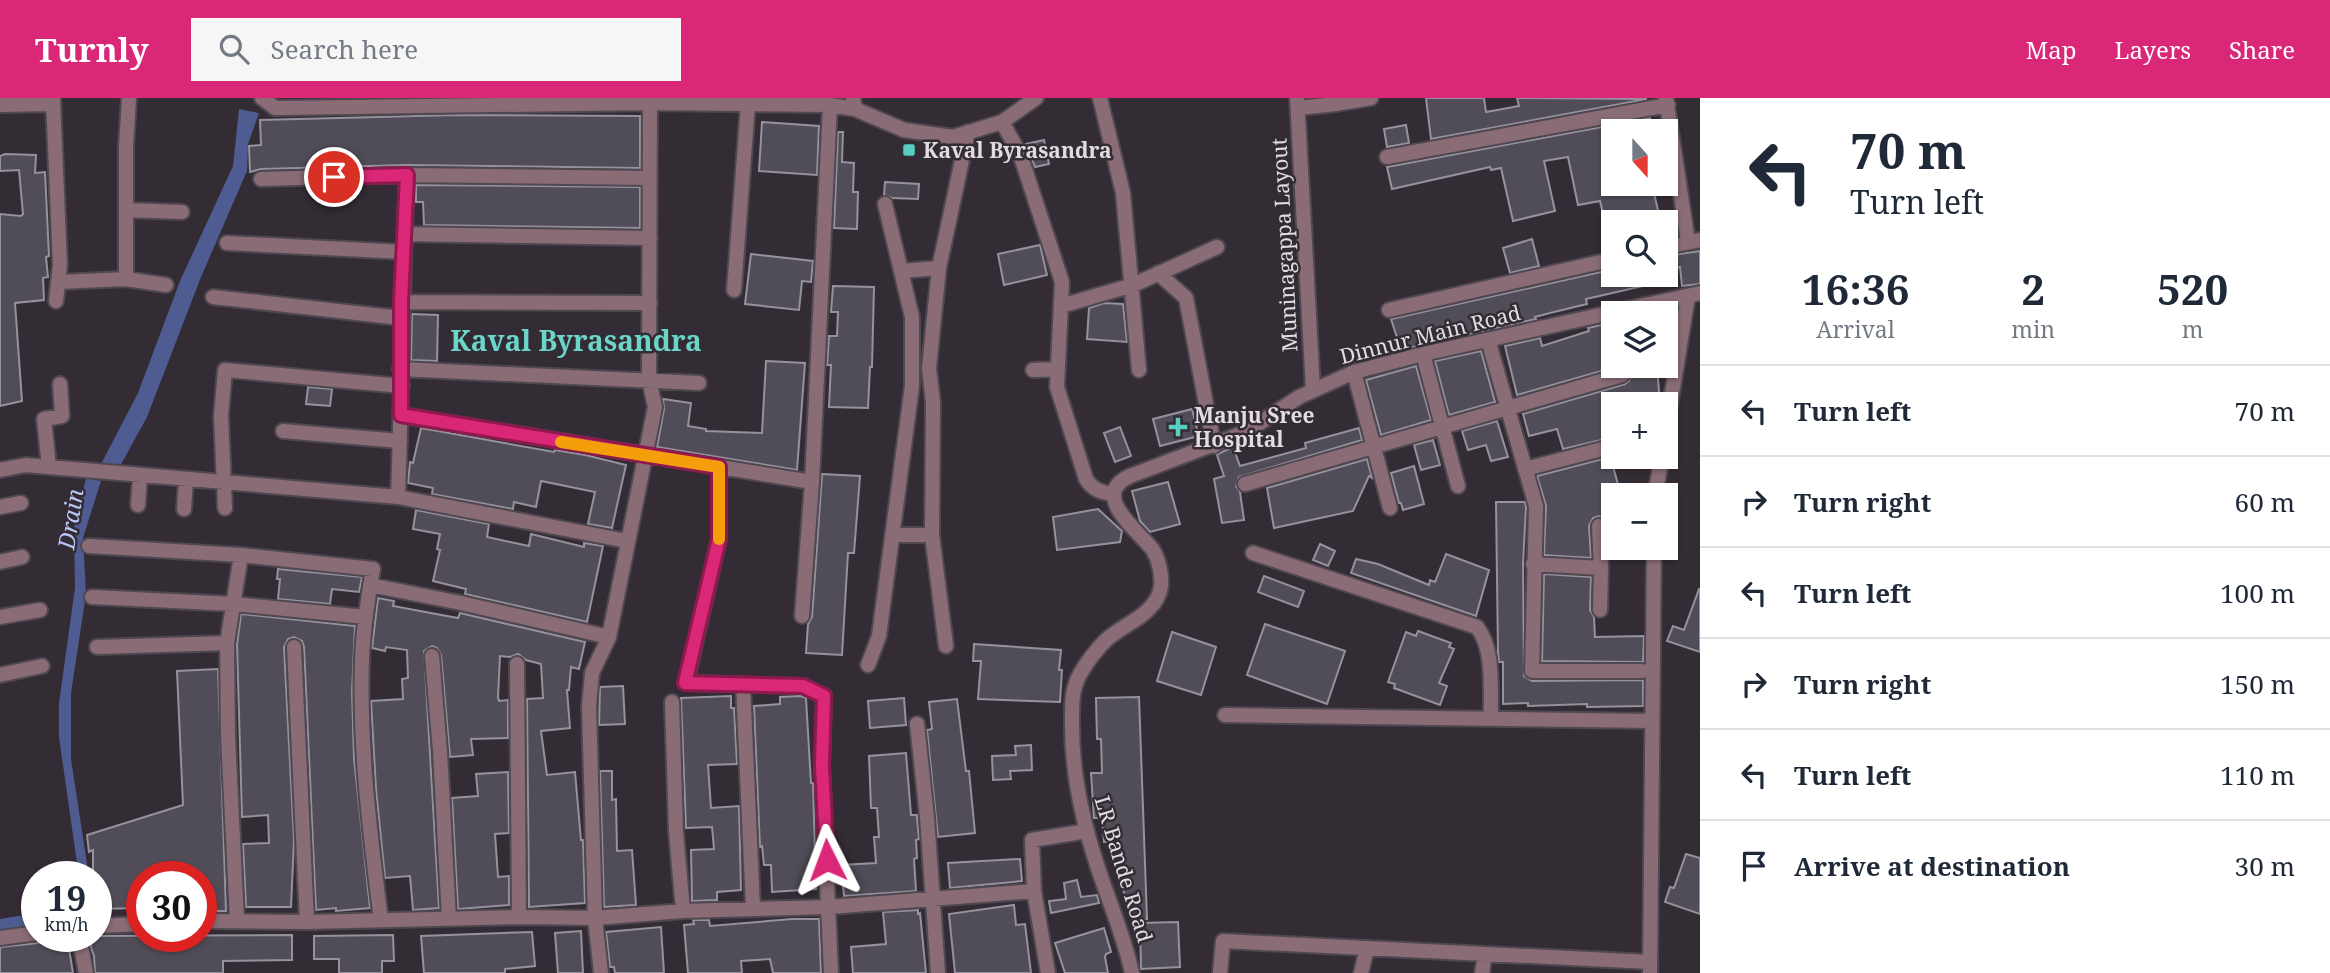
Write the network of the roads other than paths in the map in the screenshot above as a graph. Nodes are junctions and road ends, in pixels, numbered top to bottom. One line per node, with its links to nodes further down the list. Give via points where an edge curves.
1 (129, 98): 24 (street)
2 (262, 98): 10 (street, via 275,108)
3 (1036, 98): 17 (street)
4 (1100, 98): 39 (street, via 1123,192)
5 (1371, 98): 9 (street)
6 (53, 101): 15 (street); 37 (street)
7 (585, 101): 8 (street); 10 (street)
8 (650, 101): 14 (street); 21 (street)
9 (1335, 101): 13 (street)
10 (364, 102)
11 (1667, 102): 19 (street); 28 (street)
12 (854, 103): 16 (street); 18 (street, via 904,130 953,137)
13 (1298, 103): 61 (street, Muninagappa Layout)
14 (748, 104): 16 (street); 40 (street)
15 (0, 105)
16 (830, 105): 79 (street)
17 (1002, 122): 18 (street); 46 (street, via 1020,154 1062,282)
18 (968, 132): 33 (street)
19 (1387, 157)
20 (407, 175): 21 (street); 22 (street); 26 (street)
21 (650, 178): 27 (street)
22 (261, 179)
23 (885, 204): 34 (street)
24 (126, 210): 25 (street); 36 (street)
25 (182, 212)
26 (404, 234): 27 (street); 31 (street)
27 (650, 238): 45 (street)
28 (1694, 241)
29 (227, 243): 31 (street)
30 (1217, 247): 35 (street)
31 (404, 252): 44 (street)
32 (1601, 262): 47 (street)
33 (940, 268): 34 (street); 92 (street, via 929,368)
34 (901, 271): 91 (street, via 912,317 912,386)
35 (1158, 273): 39 (street); 68 (street, via 1186,298)
36 (126, 279): 37 (street); 38 (street)
37 (58, 282): 43 (street)
38 (166, 285)
39 (1133, 285): 46 (street); 54 (street)
40 (734, 290)
41 (1694, 294): 49 (street, Dinnur Main Road); 62 (street)
42 (213, 297): 48 (street)
43 (56, 301)
44 (401, 302): 45 (street); 48 (street)
45 (650, 303): 57 (street)
46 (1061, 306): 52 (street)
47 (1389, 310)
48 (401, 318): 51 (street)
49 (1488, 340): 50 (street, Dinnur Main Road); 63 (street)
50 (1423, 354): 55 (street, Dinnur Main Road); 65 (street)
51 (400, 369): 57 (street); 60 (street)
52 (1058, 369): 53 (street); 82 (street, via 1057,387 1086,480 1090,486)
53 (1033, 370)
54 (1139, 370)
55 (1354, 372): 61 (street, Dinnur Main Road); 69 (street)
56 (1612, 378): 63 (street)
57 (649, 380): 58 (street); 71 (street, via 655,407)
58 (699, 383)
59 (61, 384): 72 (street, via 62,416 44,419)
60 (402, 386): 64 (street); 78 (street, via 225,370 221,416)
61 (1313, 389): 68 (street, Dinnur Main Road, via 1246,432)
62 (1674, 392)
63 (1508, 408): 65 (street); 74 (street)
64 (401, 415): 67 (street); 71 (street)
65 (1442, 427): 69 (street); 81 (street)
66 (284, 431): 67 (street)
67 (400, 441): 83 (street)
68 (1214, 446): 82 (street, Dinnur Main Road, via 1123,479)
69 (1373, 447): 80 (street); 88 (street)
70 (1601, 449): 74 (street)
71 (644, 456): 73 (street); 93 (street)
72 (49, 467): 75 (street); 76 (street)
73 (719, 467): 79 (street); 121 (street, via 719,539 685,683)
74 (1525, 469): 100 (street, via 1535,506)
75 (0, 470)
76 (140, 475): 77 (street); 85 (street)
77 (186, 479): 78 (street); 89 (street)
78 (224, 482): 83 (street); 87 (street)
79 (812, 482): 107 (street)
80 (1245, 484)
81 (1458, 486)
82 (1114, 494): 127 (street, LR Bande Road, via 1129,526 1154,552 1161,589 1154,606 1105,641 1073,689 1074,765)
83 (398, 497): 93 (street)
84 (21, 503): 86 (street)
85 (138, 505)
86 (0, 507)
87 (225, 508)
88 (1390, 508)
89 (184, 509)
90 (1599, 526): 101 (street)
91 (892, 535): 92 (street); 117 (street, via 879,636)
92 (932, 535): 112 (street)
93 (627, 541): 110 (street)
94 (89, 546): 96 (street)
95 (1253, 553): 124 (street, via 1477,627 1485,638)
96 (242, 555): 102 (street, via 373,569); 104 (street)
97 (22, 557): 99 (street)
98 (1654, 560): 125 (street)
99 (0, 562)
100 (1533, 564): 101 (street); 119 (street, via 1532,671)
101 (1601, 568): 106 (street)
102 (370, 585): 109 (street); 110 (street)
103 (92, 597): 104 (street)
104 (234, 604): 109 (street); 111 (street)
105 (40, 610): 108 (street)
106 (1600, 610)
107 (802, 616)
108 (0, 617)
109 (366, 617): 137 (street, via 362,658 369,824)
110 (609, 637): 134 (street, via 592,673 589,707)
111 (227, 643): 113 (street); 136 (street)
112 (946, 646)
113 (97, 647)
114 (294, 647): 139 (street)
115 (432, 656): 135 (street)
116 (517, 664): 133 (street)
117 (868, 665)
118 (42, 666): 120 (street)
119 (1642, 671)
120 (0, 675)
121 (743, 684): 130 (street, via 803,686 824,696 822,766); 131 (street)
122 (672, 702): 132 (street)
123 (1225, 715): 124 (street)
124 (1491, 719): 125 (street)
125 (1652, 721): 145 (street)
126 (917, 724): 129 (street)
127 (1087, 831): 128 (street, via 1032,840); 151 (street, LR Bande Road)
128 (1034, 891): 129 (street); 150 (street)
129 (933, 900): 130 (street); 149 (street)
130 (830, 907): 131 (street); 148 (street)
131 (753, 908): 132 (street)
132 (682, 911): 134 (street)
133 (519, 917): 134 (street); 135 (street)
134 (595, 918): 147 (street)
135 (449, 919): 137 (street)
136 (237, 920): 138 (street); 139 (street)
137 (381, 920): 139 (street)
138 (217, 921)
139 (307, 922)
140 (21, 935): 141 (street)
141 (0, 938)
142 (1367, 948): 144 (street); 152 (street, via 1223,941); 153 (street)
143 (82, 952): 146 (street)
144 (1485, 954): 145 (street); 154 (street)
145 (1650, 968)
146 (86, 973)
147 (600, 973)
148 (831, 973)
149 (938, 973)
150 (1048, 973)
151 (1132, 973)
152 (1220, 973)
153 (1361, 973)
154 (1482, 973)

